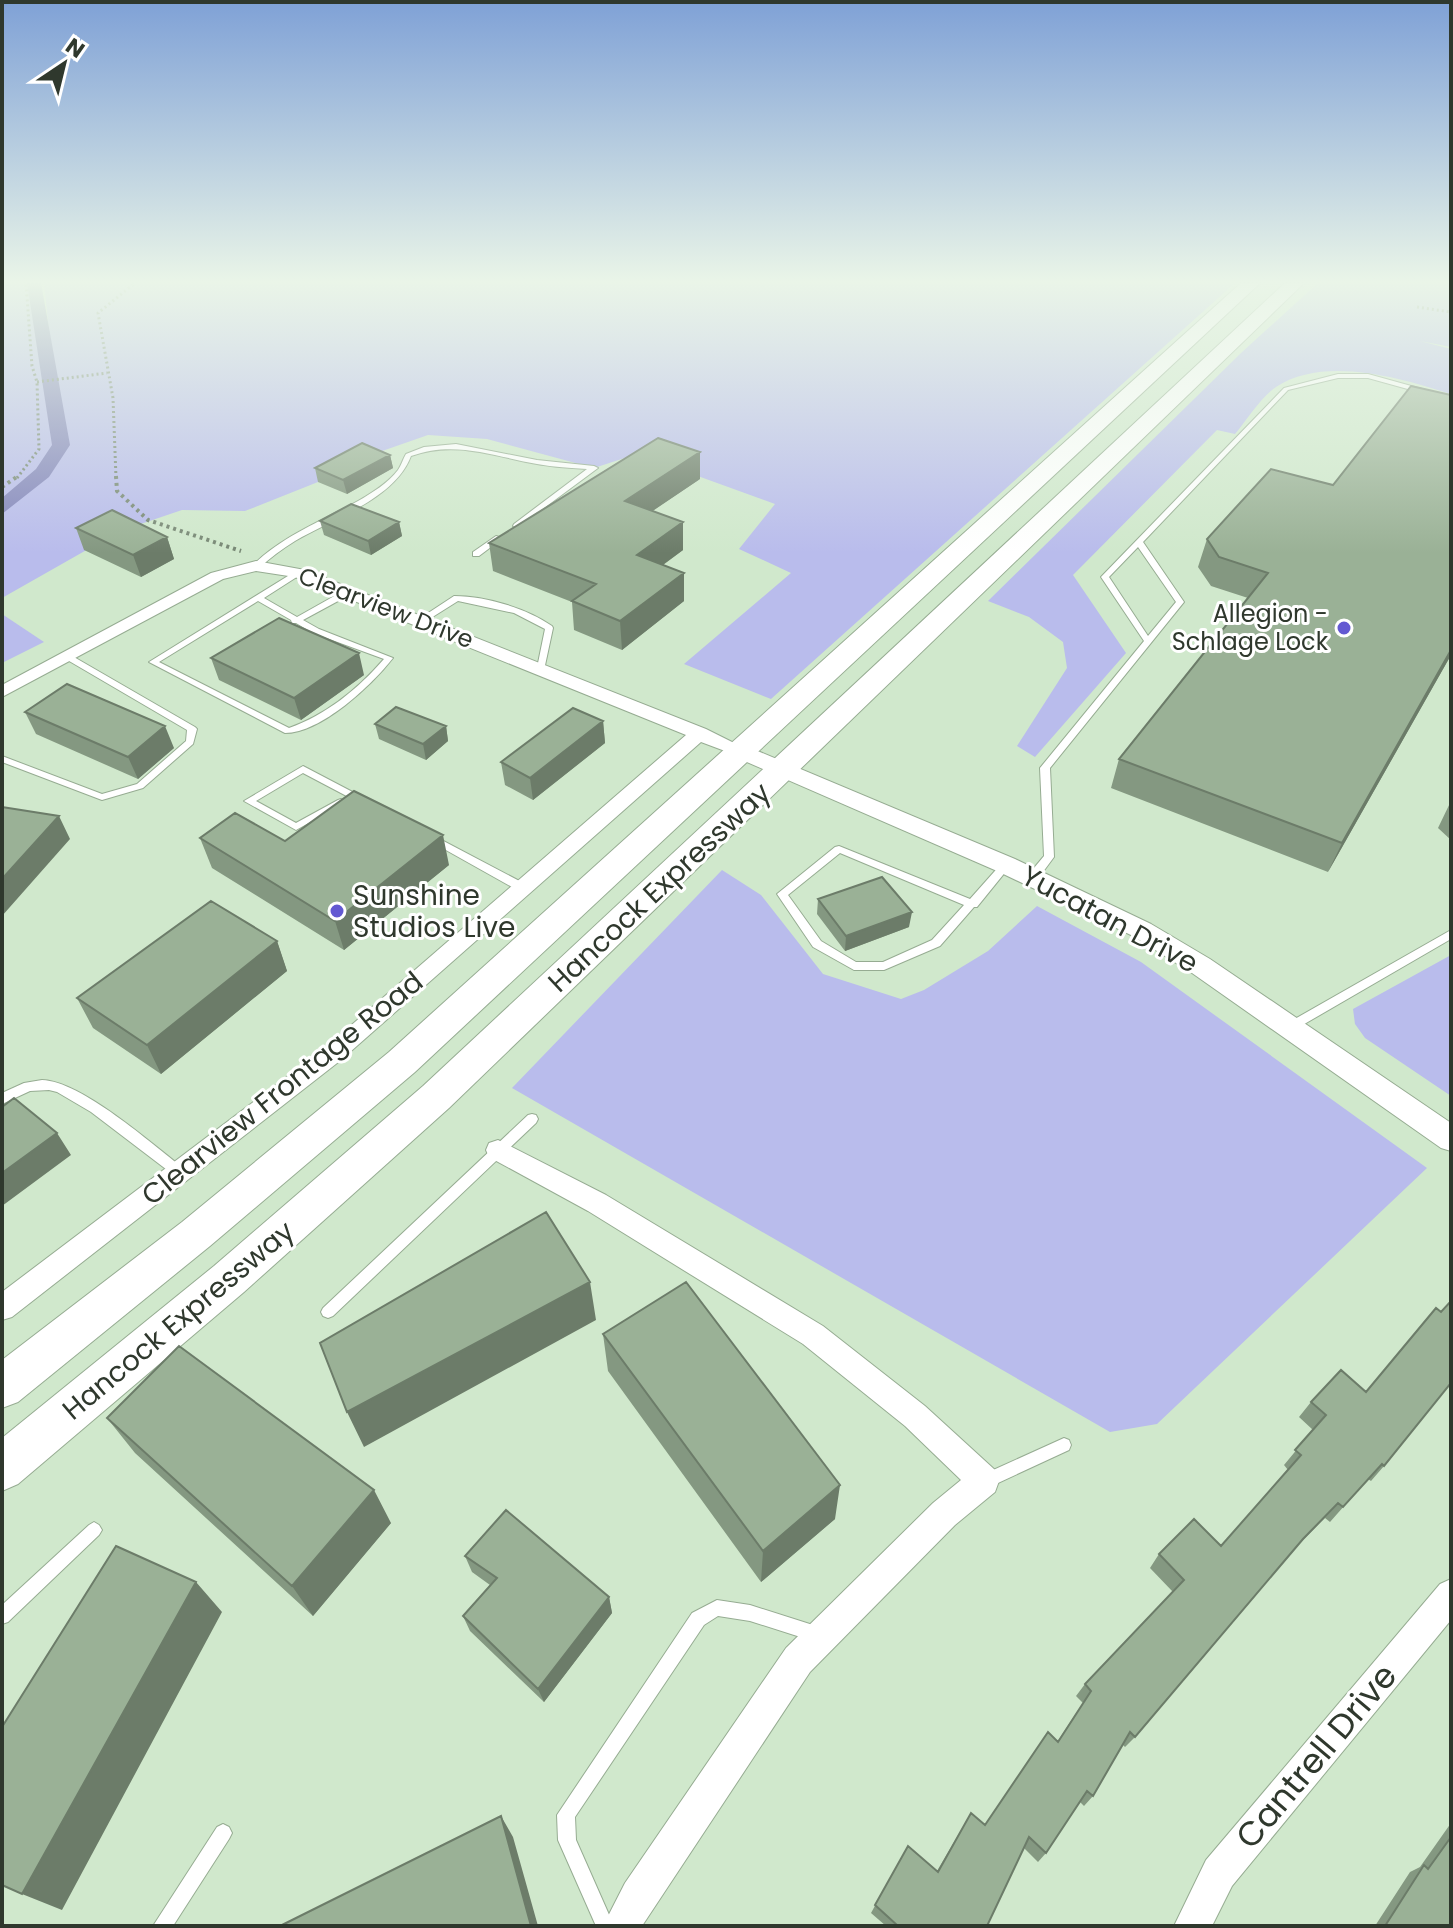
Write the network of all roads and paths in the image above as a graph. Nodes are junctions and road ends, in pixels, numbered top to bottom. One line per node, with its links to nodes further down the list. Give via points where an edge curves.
1 (35, 373): 5 (path)
2 (108, 373): 5 (path); 10 (path, via 117,491 148,520 240,550)
3 (1154, 373): 21 (main road, Hancock Expressway)
4 (1201, 373): 23 (main road, Hancock Expressway)
5 (38, 382): 7 (path, via 39,449 17,478)
6 (1451, 399): 8 (lane, via 1368,376 1327,378 1286,389)
7 (2, 487)
8 (1139, 542): 16 (lane, via 1180,602); 16 (lane, via 1105,577)
9 (476, 554): 10 (lane, via 594,468 469,448 425,448 408,455 402,471 378,490 271,551)
10 (256, 566): 11 (street, Clearview Drive); 17 (street, via 202,582)
11 (299, 573): 12 (street, Clearview Drive); 13 (lane)
12 (348, 592): 14 (lane); 15 (street, Clearview Drive)
13 (258, 598): 14 (lane); 14 (lane, via 153,662 288,731 296,729 373,679 389,658)
14 (295, 621)
15 (420, 621): 18 (street, Clearview Drive); 18 (lane, via 457,598 537,618 549,628)
16 (1146, 639): 28 (lane, via 1045,768 1049,857)
17 (67, 656): 19 (street); 22 (lane, via 192,729 190,742 140,786 102,797)
18 (541, 668): 20 (street, Clearview Drive)
19 (2, 692)
20 (700, 733): 21 (street, Clearview Drive); 29 (street, Clearview Frontage Road)
21 (741, 751): 23 (street, Yucatan Drive); 40 (main road, Hancock Expressway, via 402,1062)
22 (2, 759)
23 (784, 769): 27 (street, Yucatan Drive); 42 (main road, Hancock Expressway, via 436,1097)
24 (353, 795): 24 (lane, via 303,769 249,801 296,827); 25 (lane)
25 (366, 803)
26 (418, 831): 29 (lane)
27 (1006, 865): 28 (street, Yucatan Drive); 30 (lane)
28 (1033, 877): 32 (street, Yucatan Drive, via 1142,930)
29 (523, 888): 37 (street, Clearview Frontage Road, via 333,1054)
30 (973, 904): 30 (lane, via 936,943 884,966 854,966 817,944 782,894 839,849)
31 (1451, 934): 32 (lane)
32 (1289, 1027): 35 (street, Yucatan Drive)
33 (2, 1099): 37 (lane, via 22,1088 52,1085)
34 (532, 1119): 36 (lane)
35 (1451, 1139)
36 (498, 1150): 39 (lane); 43 (street, via 597,1203 813,1335 915,1416)
37 (179, 1172): 38 (street, Clearview Frontage Road)
38 (2, 1308)
39 (328, 1312)
40 (2, 1387)
41 (1064, 1445): 43 (lane)
42 (2, 1468)
43 (984, 1481): 47 (street, via 944,1514)
44 (94, 1530): 46 (lane)
45 (1451, 1595): 52 (street, Cantrell Drive, via 1219,1873)
46 (2, 1616)
47 (823, 1637): 50 (lane, via 717,1608 698,1619 566,1815 567,1840); 51 (street, via 798,1660)
48 (223, 1833): 49 (lane)
49 (162, 1926)
50 (605, 1926)
51 (622, 1926)
52 (1193, 1926)

